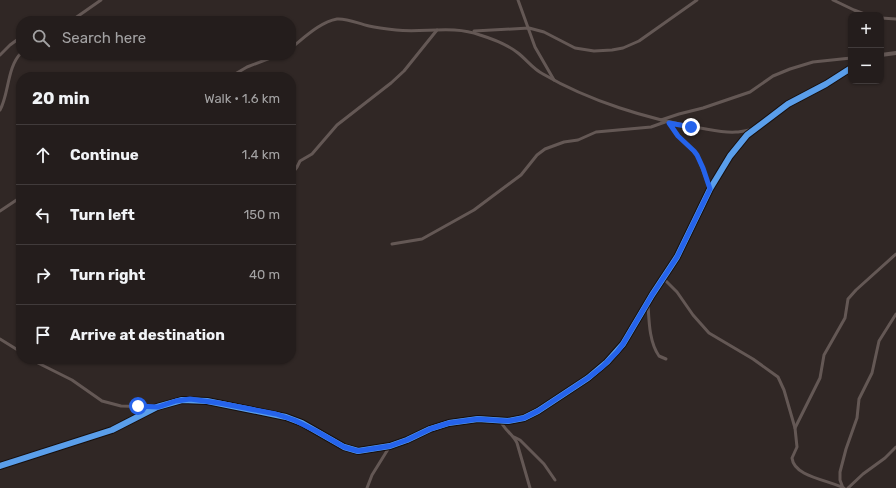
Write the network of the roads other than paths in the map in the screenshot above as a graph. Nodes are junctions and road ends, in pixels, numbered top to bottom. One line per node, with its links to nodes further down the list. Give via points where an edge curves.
1 (101, 0): 6 (street)
2 (518, 0): 9 (street)
3 (696, 0): 9 (street, via 639,41 612,50 575,48 544,32)
4 (833, 0): 5 (street)
5 (859, 12)
6 (78, 16)
7 (884, 18): 8 (street)
8 (896, 19)
9 (529, 28): 11 (street); 22 (street, via 535,47)
10 (437, 30): 11 (street); 13 (street, via 383,28 337,19 320,27); 27 (street, via 404,71 337,125 312,154 300,161)
11 (470, 32): 22 (street, via 490,38 515,51 531,66)
12 (16, 41): 15 (street)
13 (296, 44)
14 (896, 53): 16 (street)
15 (0, 55)
16 (884, 55)
17 (16, 58): 23 (street)
18 (848, 58): 24 (street, via 813,62 790,69 773,76 750,92)
19 (265, 60): 21 (street)
20 (848, 70): 26 (street, via 788,104)
21 (238, 72)
22 (554, 80): 24 (street, via 598,100)
23 (0, 110)
24 (661, 120): 25 (street)
25 (667, 122): 26 (street, via 730,132); 28 (street, via 697,155); 31 (street, via 651,127 596,132 545,149 537,155 522,175 469,214 422,239)
26 (754, 129): 28 (street, via 730,156)
27 (296, 168)
28 (710, 189): 33 (street)
29 (16, 200): 30 (street)
30 (0, 211)
31 (392, 244)
32 (896, 254): 42 (street, via 849,297 845,318 824,355 820,378)
33 (664, 278): 34 (street); 42 (street, via 709,333 778,377)
34 (648, 304): 38 (street, via 649,325 655,350 659,356); 41 (street, via 623,344 602,367 530,415 517,420)
35 (896, 314): 50 (street, via 879,341 872,373 859,399 857,418 840,472)
36 (0, 339): 37 (street)
37 (16, 349)
38 (666, 359)
39 (40, 364): 40 (street, via 72,380 102,401 121,406)
40 (158, 407): 44 (street, via 182,400 207,401 290,418 350,449 364,451); 46 (street, via 112,430)
41 (500, 420): 43 (street); 44 (street, via 478,419 449,423)
42 (795, 428): 50 (street, via 797,447 792,458 796,467 808,475)
43 (514, 437): 47 (street, via 544,464); 49 (street, via 520,449)
44 (390, 446): 48 (street, via 372,474)
45 (896, 447): 51 (street)
46 (0, 466)
47 (554, 480)
48 (367, 488)
49 (530, 488)
50 (844, 488)
51 (848, 488)

